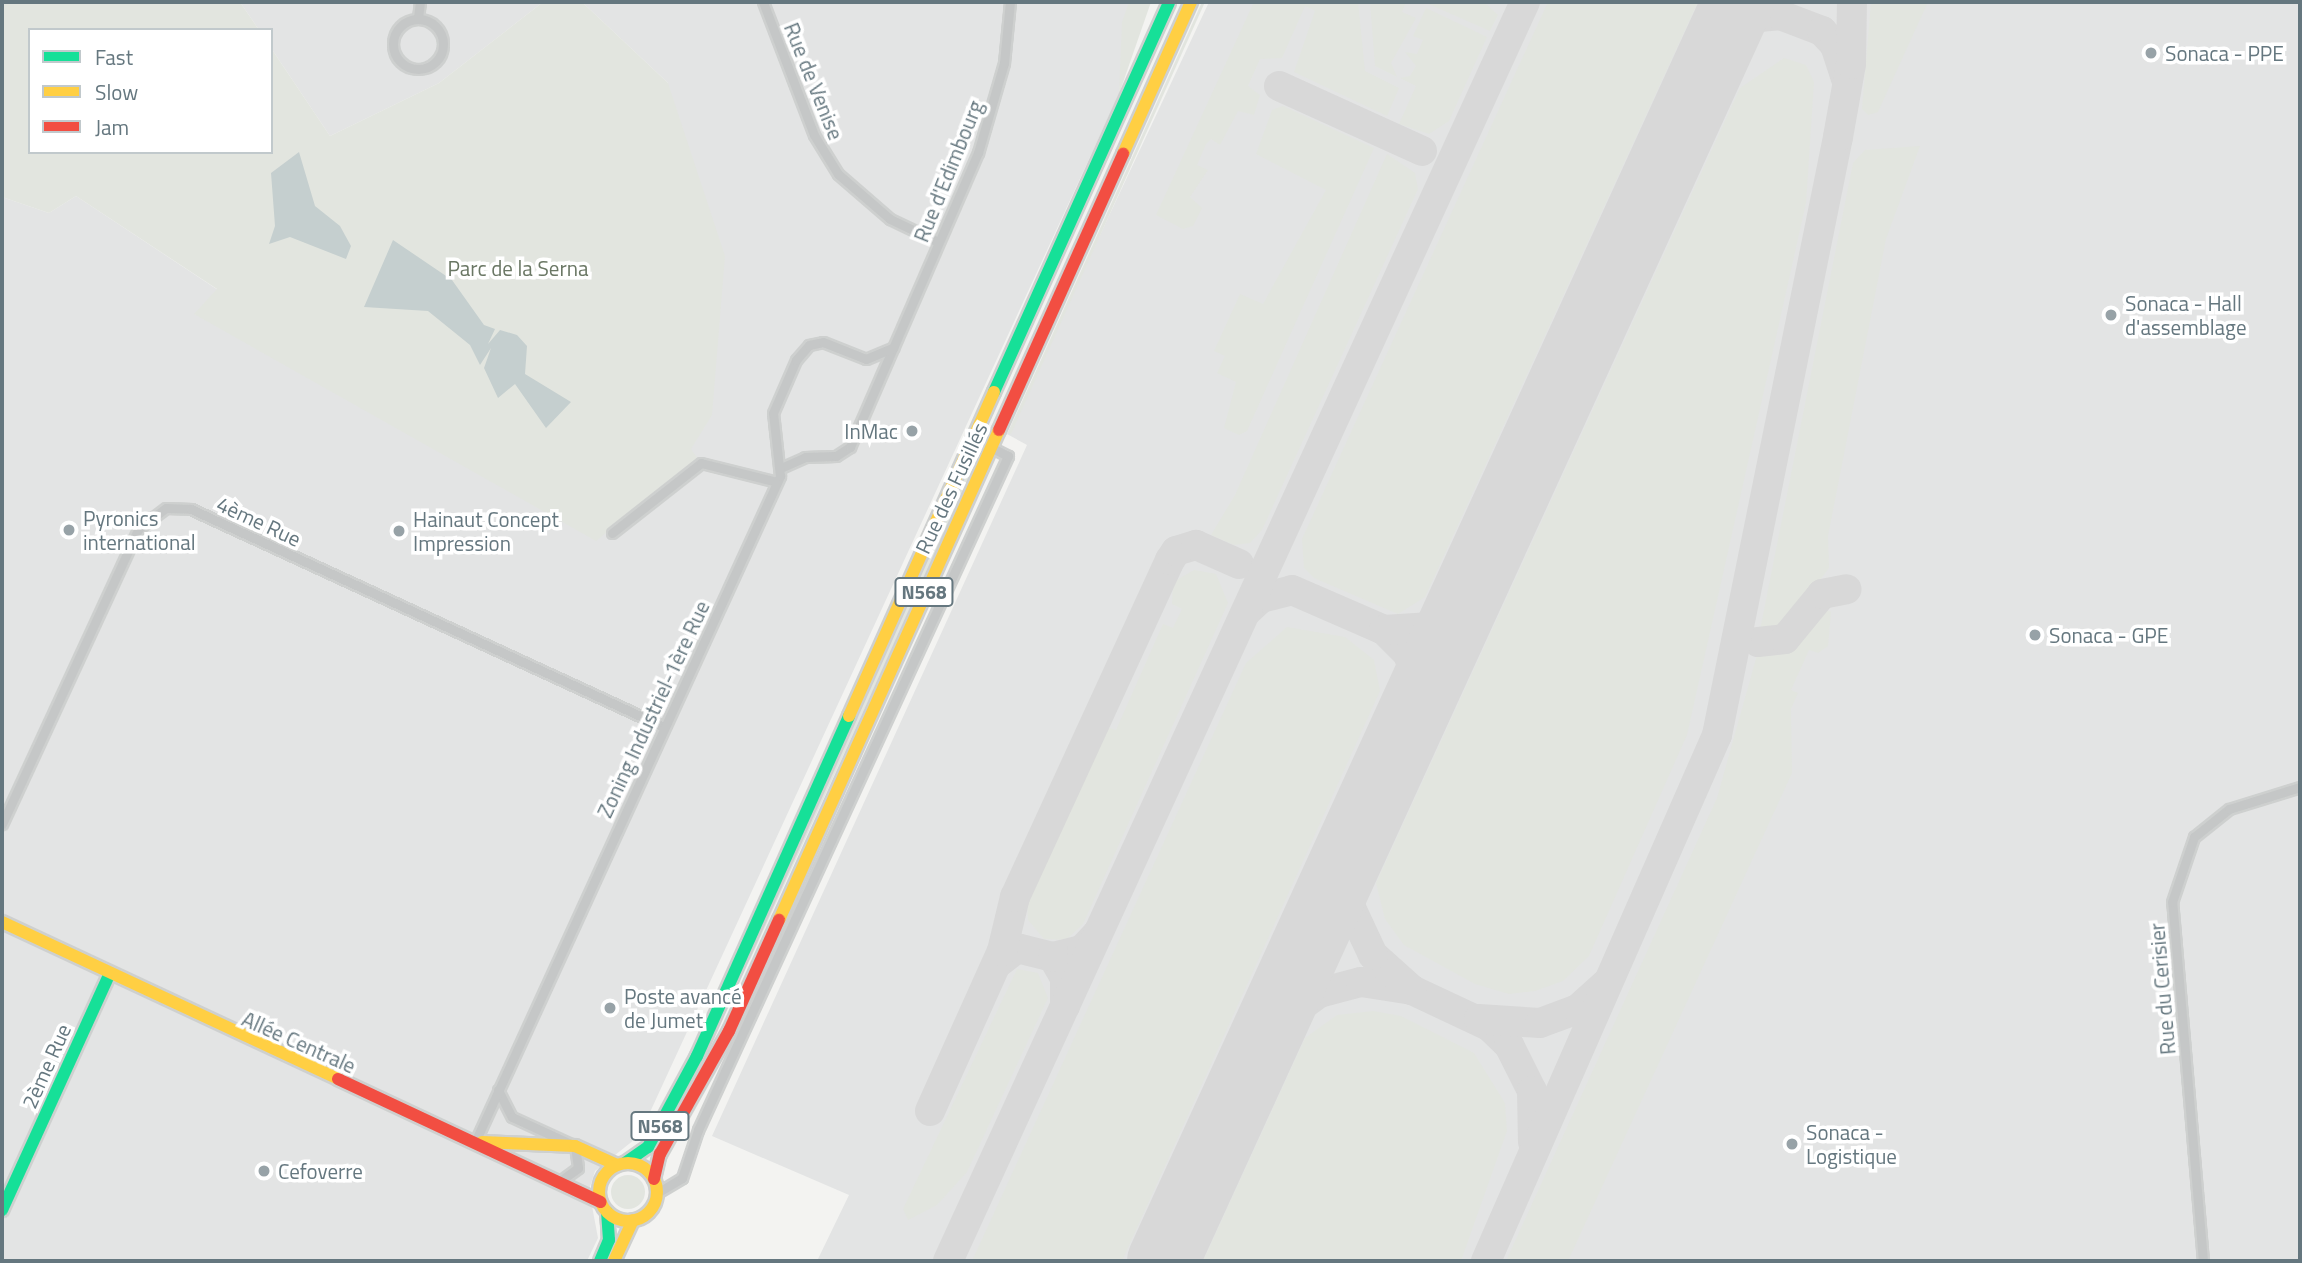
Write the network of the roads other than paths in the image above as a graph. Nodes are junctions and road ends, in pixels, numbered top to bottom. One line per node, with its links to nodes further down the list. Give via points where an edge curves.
1 (421, 2): 6 (street)
2 (764, 2): 7 (street, Rue de Venise, via 814,135 838,174 890,219)
3 (1010, 2): 7 (street, Rue d'Edimbourg, via 993,107)
4 (1170, 2): 21 (main road, Rue des Fusillés / N568, via 697,1056 648,1147)
5 (1191, 2): 9 (main road, Rue des Fusillés / N568)
6 (418, 19): 6 (street, via 401,24 393,39 395,56 417,69 432,65 443,44 433,23)
7 (939, 242): 8 (street, Rue d'Edimbourg)
8 (894, 347): 10 (street, Rue d'Edimbourg, via 850,447 836,456 805,457); 10 (street, via 866,359 823,342 809,345 773,413)
9 (990, 447): 22 (main road, Rue des Fusillés / N568, via 729,1031 660,1154); 24 (street, via 1008,456 698,1130 682,1178)
10 (783, 467): 11 (street, Zoning Industriel-1ère Rue)
11 (777, 482): 12 (street, via 701,463); 13 (street, Zoning Industriel-1ère Rue)
12 (612, 533)
13 (664, 727): 15 (street, 4ème Rue, via 191,509 166,508 138,529); 18 (street, Zoning Industriel-1ère Rue)
14 (2299, 787): 30 (street, Rue du Cerisier, via 2229,809 2194,837 2172,902)
15 (2, 824)
16 (2, 922): 17 (main road, Allée Centrale)
17 (108, 977): 19 (main road, Allée Centrale); 26 (main road, 2ème Rue)
18 (498, 1090): 19 (street, Zoning Industriel-1ère Rue); 20 (street, via 512,1116)
19 (475, 1142): 20 (main road); 23 (main road, Allée Centrale)
20 (575, 1146): 21 (main road); 23 (street, via 578,1168)
21 (621, 1164): 22 (main road, N568, via 645,1168); 25 (main road, N568, via 600,1184)
22 (654, 1179): 24 (main road, N568)
23 (559, 1182): 25 (main road, Allée Centrale)
24 (657, 1193): 27 (main road, via 650,1210)
25 (604, 1207): 27 (main road); 28 (main road, N568, via 609,1240)
26 (2, 1210)
27 (633, 1220): 29 (main road)
28 (600, 1261)
29 (614, 1261)
30 (2203, 1261)

